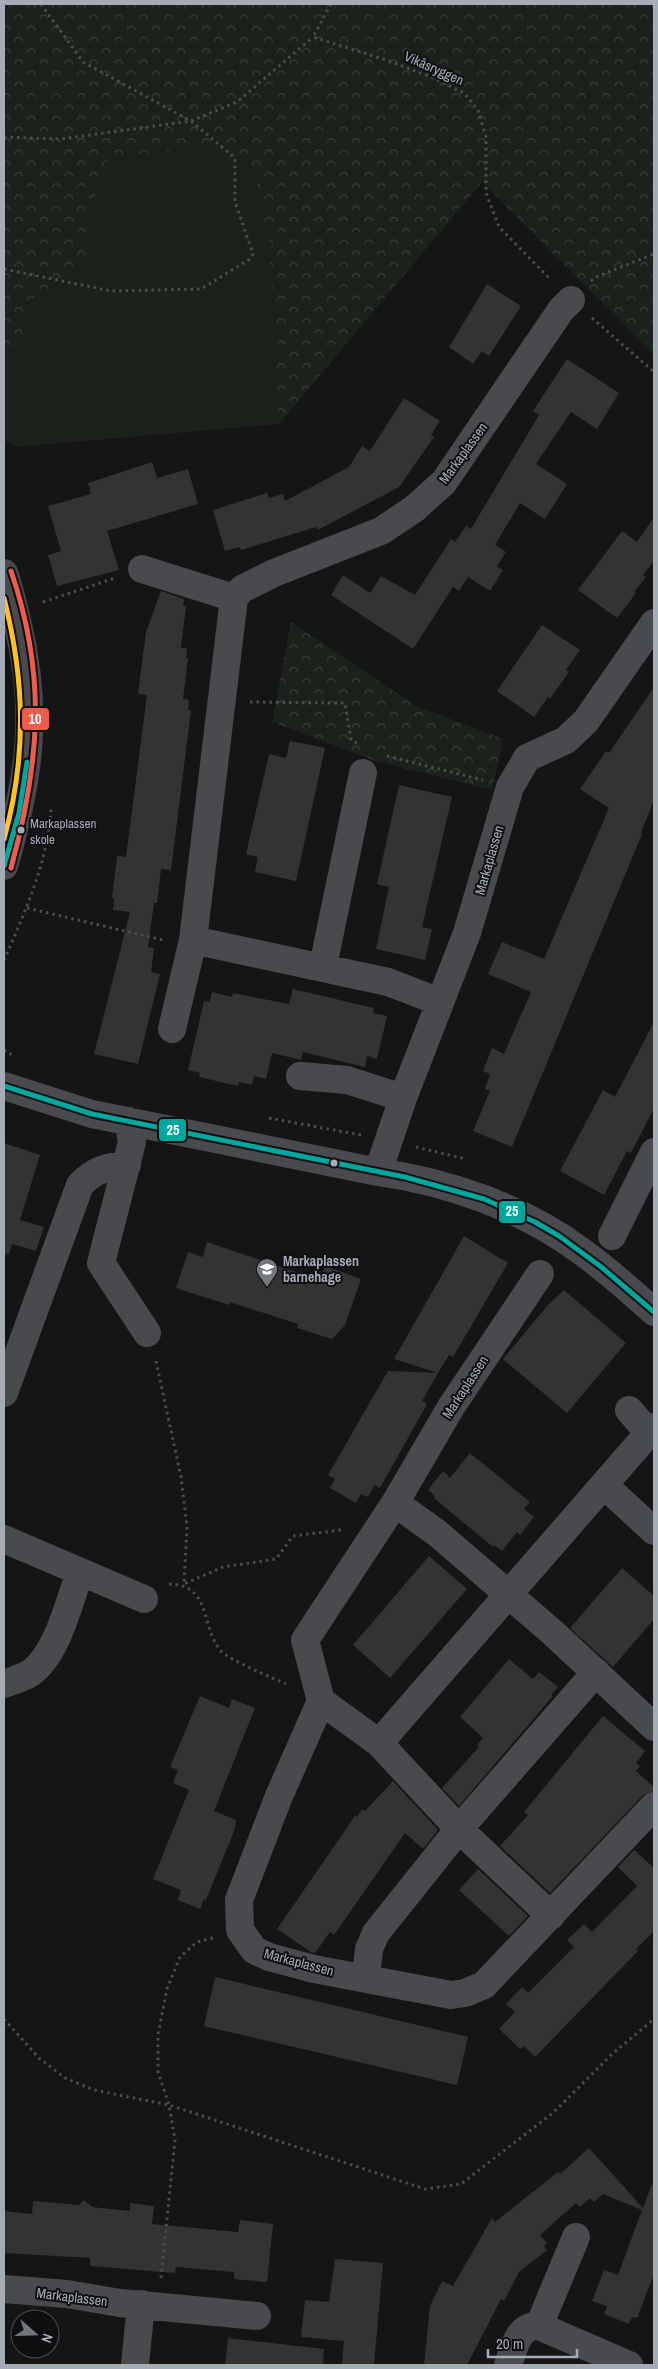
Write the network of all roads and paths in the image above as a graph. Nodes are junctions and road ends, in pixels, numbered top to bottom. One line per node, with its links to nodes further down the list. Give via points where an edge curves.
1 (41, 4): 4 (path, via 84,62)
2 (332, 4): 3 (path)
3 (313, 37): 4 (path, via 237,102); 8 (path, Vikåsryggen, via 386,60 464,93 478,110 486,137 486,193 499,227)
4 (191, 120): 5 (path, via 61,139); 7 (path, via 235,158 235,202 253,254 250,259 201,289 111,292)
5 (4, 137)
6 (654, 254): 8 (path, via 596,277)
7 (4, 269)
8 (571, 300): 9 (path, Vikåsryggen); 12 (street, Markaplassen, via 560,310 444,482 414,509 381,531 274,574 242,589)
9 (654, 372)
10 (142, 569): 12 (street); 13 (path)
11 (4, 573): 13 (street)
12 (234, 598): 15 (street)
13 (14, 610): 18 (street, via 24,649 31,717 19,813)
14 (654, 623): 17 (street, Markaplassen, via 586,721 566,740 527,758)
15 (220, 702): 16 (path, via 345,703 351,740); 20 (street)
16 (369, 758): 17 (path); 21 (street)
17 (510, 787): 22 (street, Markaplassen, via 467,933)
18 (4, 866)
19 (27, 908): 20 (path, via 169,941)
20 (193, 940): 21 (street); 23 (street)
21 (323, 966): 22 (street, via 388,982)
22 (440, 1002): 26 (street, Markaplassen)
23 (172, 1029)
24 (300, 1076): 26 (street, via 347,1080)
25 (4, 1086): 27 (street, via 92,1114)
26 (403, 1098): 30 (street, Markaplassen)
27 (128, 1121): 29 (street, via 132,1142); 30 (street)
28 (654, 1152): 31 (street)
29 (127, 1165): 34 (street, via 100,1263); 35 (street, via 105,1167 80,1185)
30 (378, 1172): 33 (street, via 418,1178 514,1213 580,1250)
31 (612, 1236)
32 (540, 1274): 39 (street, Markaplassen, via 452,1406)
33 (654, 1312)
34 (147, 1333): 44 (path, via 161,1376 168,1425 181,1477 187,1527)
35 (4, 1393)
36 (629, 1410): 37 (street)
37 (652, 1430): 38 (street)
38 (604, 1485): 41 (street); 45 (street)
39 (395, 1503): 40 (street, Markaplassen); 45 (street, via 437,1533)
40 (379, 1526): 44 (path, via 293,1536 276,1559 223,1567); 49 (street, Markaplassen, via 305,1640)
41 (654, 1532)
42 (4, 1539): 43 (street)
43 (80, 1572): 46 (street); 48 (street, via 54,1643 29,1674)
44 (184, 1584): 46 (path, via 166,1584); 49 (path, via 203,1605 213,1638 222,1653)
45 (508, 1594): 47 (street); 51 (street)
46 (144, 1600)
47 (596, 1672): 50 (street); 53 (street)
48 (4, 1684)
49 (321, 1701): 51 (street); 55 (street, via 279,1796 239,1900)
50 (654, 1727)
51 (379, 1743): 53 (street)
52 (654, 1806): 54 (street, Markaplassen)
53 (458, 1829): 54 (street); 56 (street, via 376,1933 369,1950)
54 (551, 1916): 56 (street, Markaplassen, via 484,1985 473,1990 451,1995)
55 (240, 1930): 56 (street, Markaplassen, via 254,1950 269,1957 314,1969); 59 (path, via 197,1942 180,1957 167,1989 158,2034 158,2072)
56 (366, 1977)
57 (4, 2019): 59 (path, via 38,2058 65,2078 94,2090)
58 (654, 2019): 59 (path, via 611,2055 554,2112 461,2184 426,2189)
59 (168, 2105): 62 (path, via 176,2140)
60 (576, 2237): 64 (street)
61 (4, 2289): 62 (street, Markaplassen)
62 (150, 2305): 63 (street, Markaplassen); 65 (street)
63 (258, 2316)
64 (539, 2326): 66 (street, via 522,2331); 67 (street)
65 (135, 2365)
66 (508, 2365)
67 (629, 2365)

